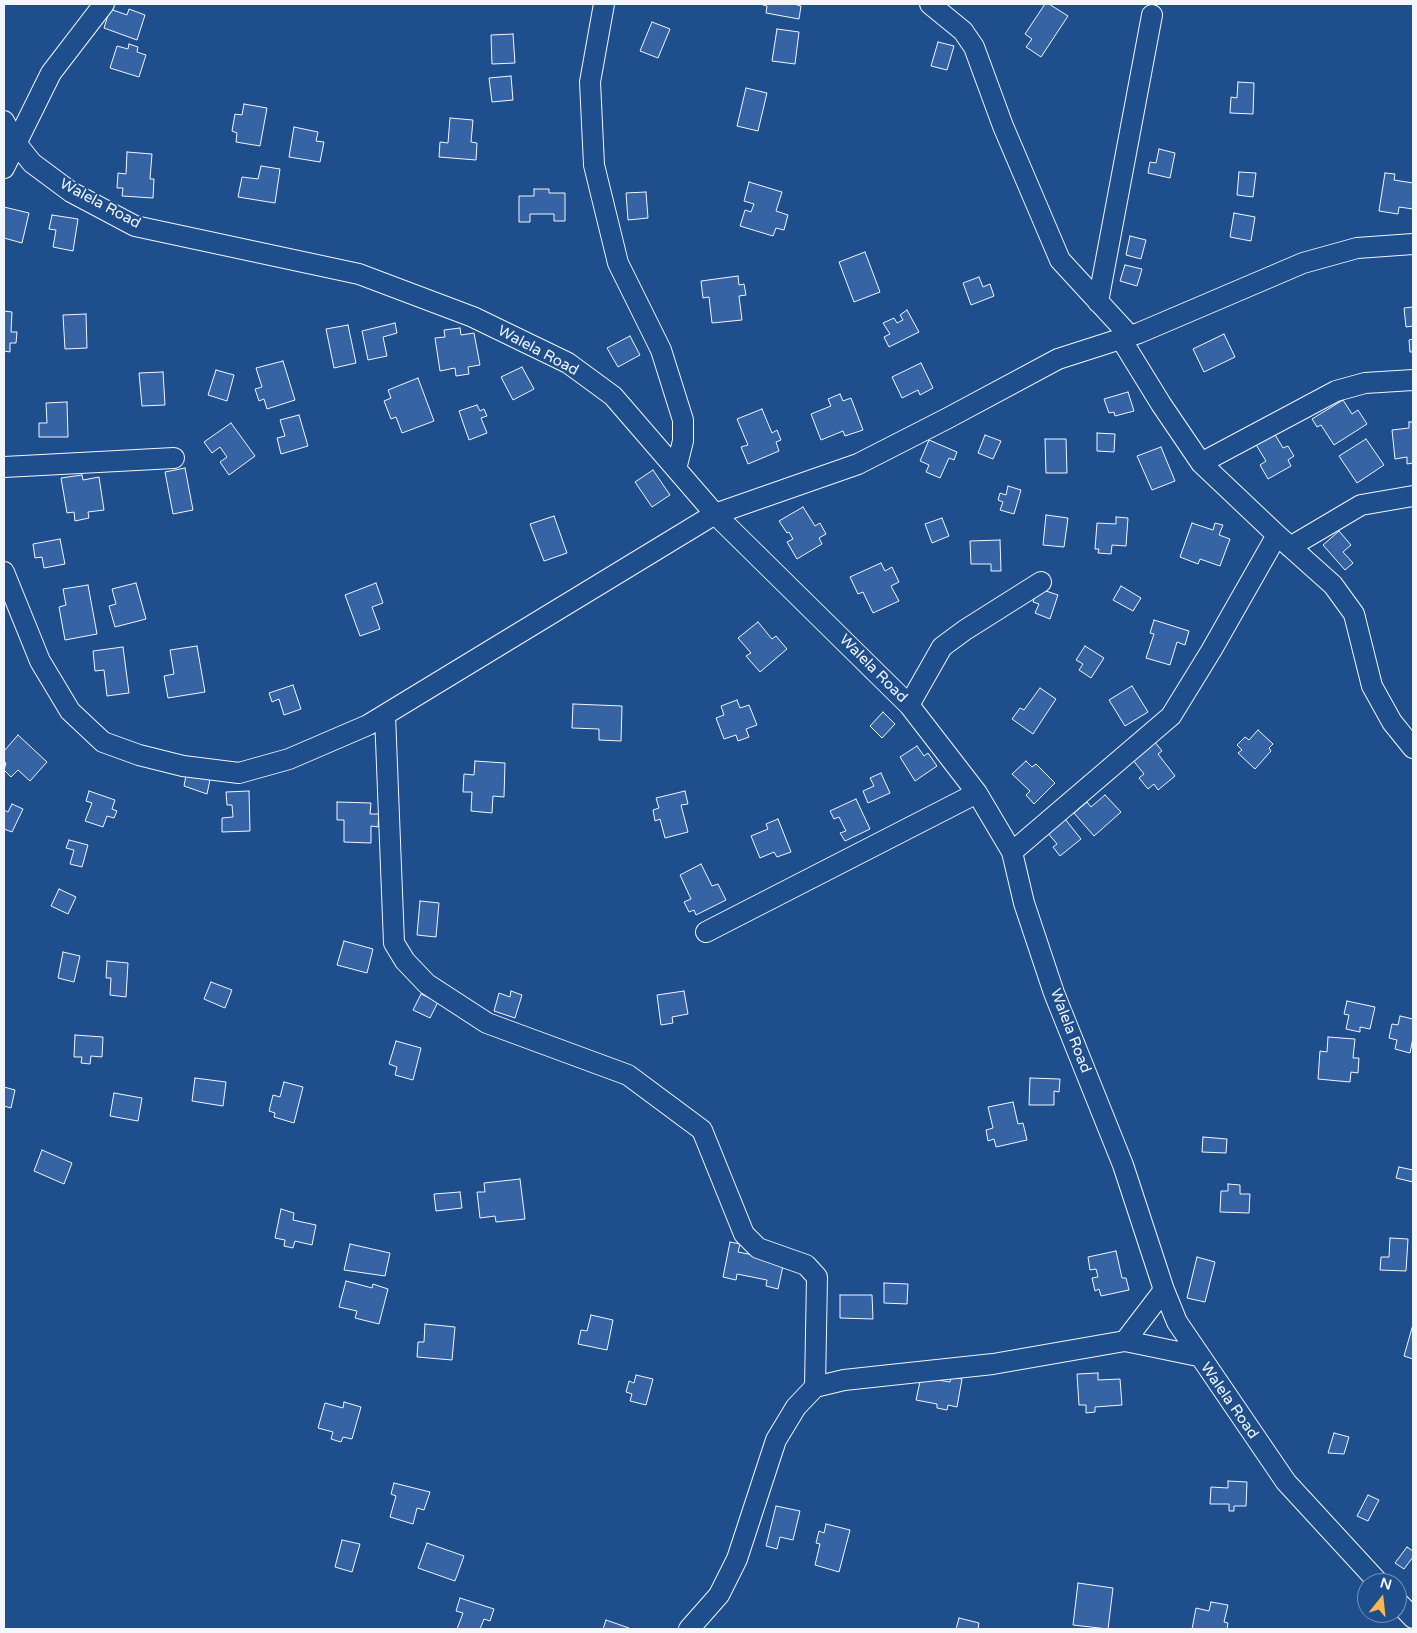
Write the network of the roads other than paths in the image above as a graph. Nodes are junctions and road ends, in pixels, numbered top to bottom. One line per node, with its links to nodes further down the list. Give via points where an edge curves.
1 (104, 4): 6 (street, via 51,73)
2 (604, 4): 15 (street, via 590,82 594,165 618,263 661,350 683,420 683,441)
3 (930, 4): 9 (street, via 963,31 974,47 1003,126 1060,260)
4 (1152, 15): 9 (street)
5 (4, 121): 6 (street, Walela Road)
6 (16, 143): 7 (street); 15 (street, Walela Road, via 32,163 71,192 135,226 360,274 473,317 568,363 613,396)
7 (4, 168)
8 (1413, 244): 10 (street, via 1357,248 1303,263)
9 (1098, 302): 10 (street)
10 (1126, 337): 13 (street, via 1161,404); 17 (street, via 1058,359 858,464)
11 (1413, 380): 13 (street, via 1366,383 1336,391)
12 (174, 458): 14 (street)
13 (1202, 463): 18 (street)
14 (4, 467)
15 (676, 469): 17 (street, Walela Road)
16 (1413, 496): 18 (street, via 1361,505)
17 (715, 514): 21 (street, Walela Road); 22 (street)
18 (1283, 541): 23 (street, via 1333,585 1354,614 1372,686 1392,722); 25 (street, via 1171,716)
19 (4, 572): 22 (street, via 40,661 70,712 103,742 183,766 239,773 289,759)
20 (1041, 582): 21 (street, via 942,647)
21 (909, 705): 24 (street, Walela Road)
22 (385, 715): 30 (street, via 394,942 404,961 427,984 488,1023 628,1075 702,1130 744,1234 758,1248 806,1265 817,1277)
23 (1413, 748)
24 (977, 793): 25 (street, Walela Road); 26 (street)
25 (1012, 852): 27 (street, Walela Road, via 1024,904 1051,984 1123,1165)
26 (706, 932)
27 (1164, 1290): 28 (street); 29 (street, Walela Road, via 1177,1322)
28 (1126, 1342): 29 (street); 30 (street, via 992,1364 844,1380)
29 (1198, 1356): 31 (street, Walela Road, via 1286,1482)
30 (815, 1388): 32 (street, via 796,1407 776,1440 737,1559 718,1595)
31 (1371, 1573)
32 (689, 1629)

